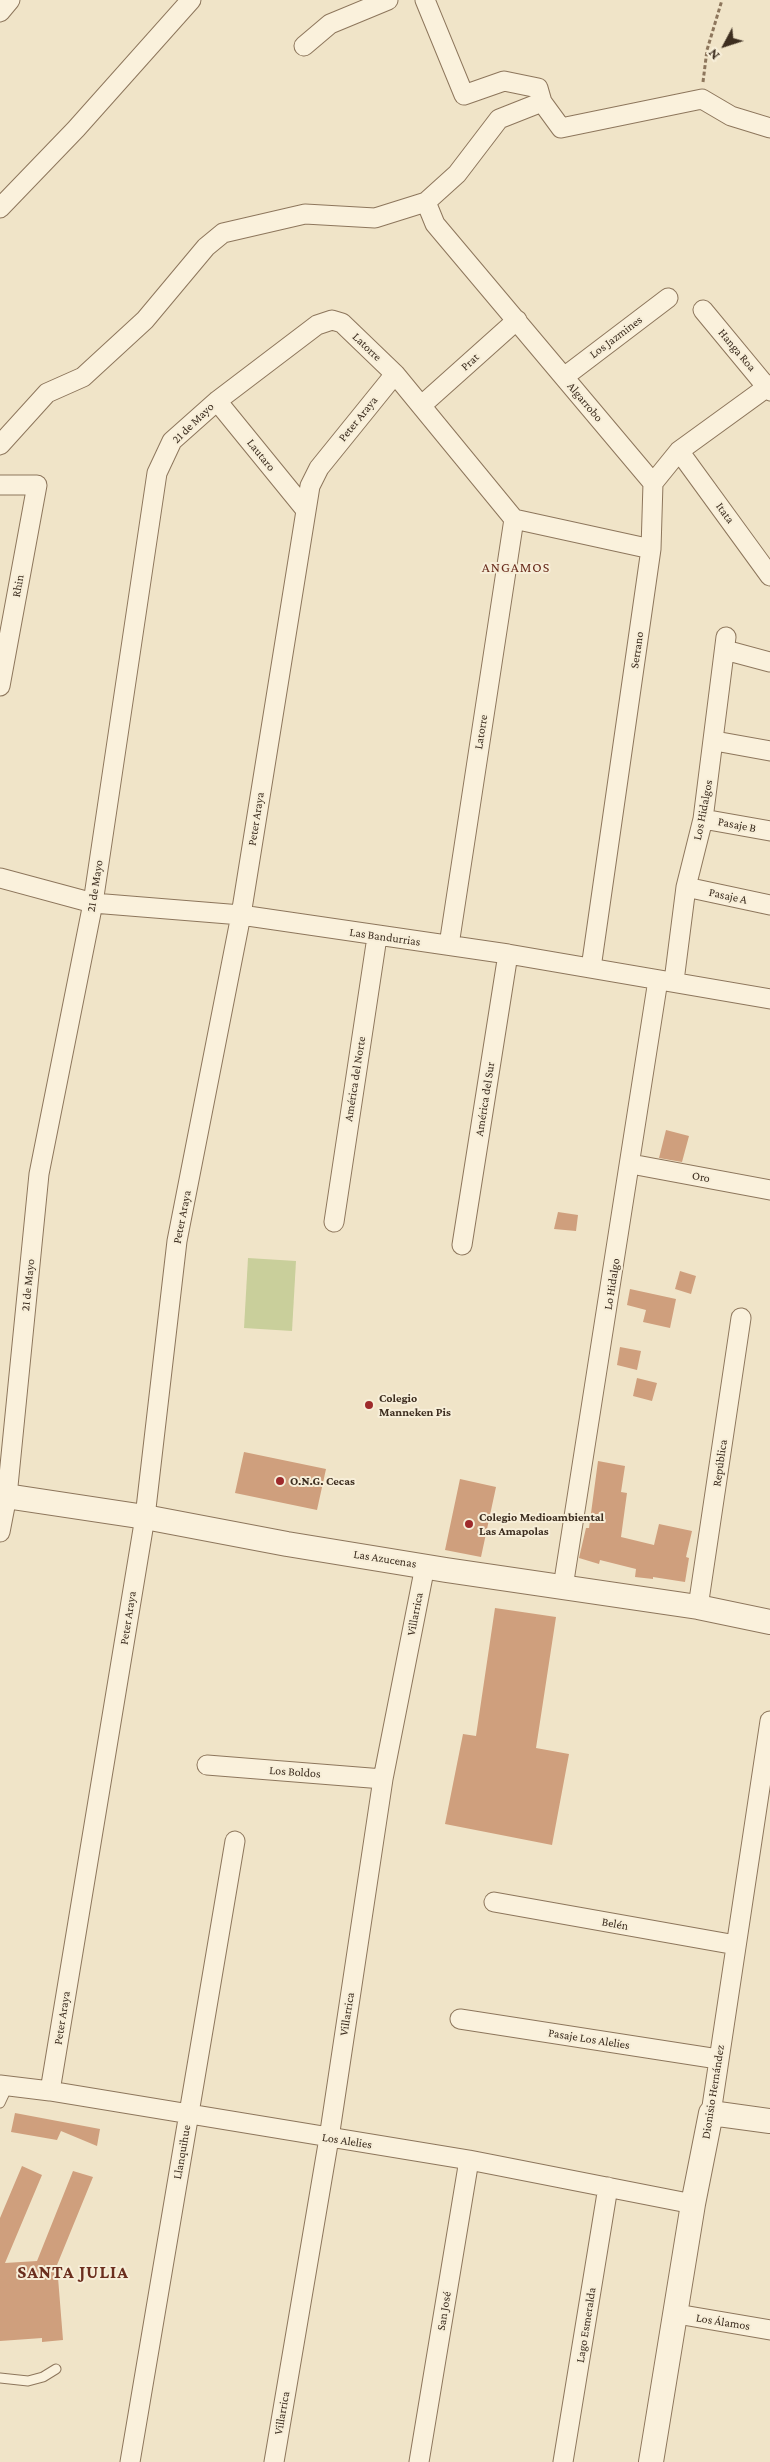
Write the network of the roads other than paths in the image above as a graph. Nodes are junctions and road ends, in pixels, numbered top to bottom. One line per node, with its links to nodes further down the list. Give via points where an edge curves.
1 (10, 0): 5 (street)
2 (192, 0): 10 (street)
3 (388, 0): 6 (street, via 330,24)
4 (425, 0): 7 (street, via 464,95 504,81 538,88)
5 (0, 12)
6 (304, 46)
7 (542, 102): 8 (street, via 562,128 702,99 731,116); 9 (street, via 499,119 457,174)
8 (770, 128)
9 (426, 202): 14 (street, Algarrobo, via 435,224); 20 (street, via 375,218 305,214 223,233 206,247 145,320 83,377 47,393)
10 (0, 208)
11 (668, 298): 16 (street, Los Jazmines)
12 (703, 310): 17 (street, Hanga Roa)
13 (332, 320): 15 (street, Latorre, via 342,323); 18 (street, 21 de Mayo, via 317,325)
14 (517, 320): 16 (street, Algarrobo); 19 (street, Prat)
15 (395, 374): 19 (street, Latorre); 24 (street, Peter Araya, via 319,468 310,486)
16 (564, 377): 22 (street, Algarrobo)
17 (769, 387): 21 (street)
18 (217, 401): 24 (street, Lautaro); 36 (street, 21 de Mayo, via 172,441 157,473)
19 (422, 405): 25 (street, Latorre)
20 (0, 445)
21 (679, 451): 22 (street); 27 (street, Itata)
22 (653, 483): 26 (street, Serrano)
23 (0, 485): 29 (street, Rhin, via 37,485)
24 (305, 509): 38 (street, Peter Araya)
25 (514, 519): 26 (street); 40 (street, Latorre)
26 (651, 549): 42 (street, Serrano)
27 (770, 576)
28 (770, 662): 30 (street, Los Hidalgos, via 726,643)
29 (0, 686)
30 (715, 741): 31 (street); 32 (street, Los Hidalgos)
31 (770, 751)
32 (703, 819): 33 (street, Pasaje B); 35 (street, Los Hidalgos)
33 (770, 832)
34 (0, 878): 36 (street, Las Bandurrias)
35 (686, 887): 37 (street, Pasaje A); 43 (street, Los Hidalgos)
36 (93, 903): 38 (street, Las Bandurrias); 50 (street, 21 de Mayo, via 39,1174)
37 (770, 904)
38 (241, 915): 39 (street, Las Bandurrias); 51 (street, Peter Araya, via 177,1241)
39 (377, 937): 40 (street, Las Bandurrias); 47 (street, América del Norte)
40 (448, 945): 41 (street, Las Bandurrias)
41 (508, 954): 42 (street, Las Bandurrias); 48 (street, América del Sur)
42 (592, 968): 43 (street, Las Bandurrias)
43 (666, 980): 44 (street, Las Bandurrias); 45 (street, Lo Hidalgo)
44 (770, 999)
45 (631, 1164): 46 (street, Oro); 54 (street, Lo Hidalgo)
46 (770, 1190)
47 (334, 1222)
48 (462, 1245)
49 (741, 1318): 55 (street, República)
50 (4, 1495): 51 (street, Las Azucenas); 52 (street, 21 de Mayo)
51 (145, 1516): 53 (street, Las Azucenas, via 287,1544); 66 (street, Peter Araya)
52 (0, 1532)
53 (425, 1566): 54 (street, Las Azucenas); 59 (street, Villarrica)
54 (563, 1587): 55 (street, Las Azucenas)
55 (698, 1607): 56 (street, Las Azucenas)
56 (770, 1622)
57 (770, 1721): 62 (street, Dionisio Hernández)
58 (207, 1765): 59 (street, Los Boldos)
59 (383, 1779): 70 (street, Villarrica)
60 (235, 1842): 68 (street, Llanquihue)
61 (494, 1902): 62 (street, Belén)
62 (736, 1945): 64 (street, Dionisio Hernández)
63 (460, 2019): 64 (street, Pasaje Los Alelies)
64 (718, 2059): 67 (street, Dionisio Hernández)
65 (3, 2091): 66 (street, Los Alelies)
66 (50, 2091): 68 (street, Los Alelies)
67 (711, 2113): 69 (street); 73 (street, Dionisio Hernández)
68 (188, 2115): 70 (street, Los Alelies); 78 (street, Llanquihue)
69 (770, 2121)
70 (328, 2138): 71 (street, Los Alelies); 79 (street, Villarrica)
71 (469, 2160): 72 (street, Los Alelies); 80 (street, San José)
72 (608, 2187): 73 (street, Los Alelies); 81 (street, Lago Esmeralda)
73 (693, 2204): 74 (street, Dionisio Hernández)
74 (676, 2314): 75 (street, Los Álamos); 82 (street, Dionisio Hernández)
75 (770, 2330)
76 (56, 2369): 77 (lane, via 28,2381)
77 (0, 2378)
78 (130, 2462)
79 (274, 2462)
80 (419, 2462)
81 (563, 2462)
82 (651, 2462)

